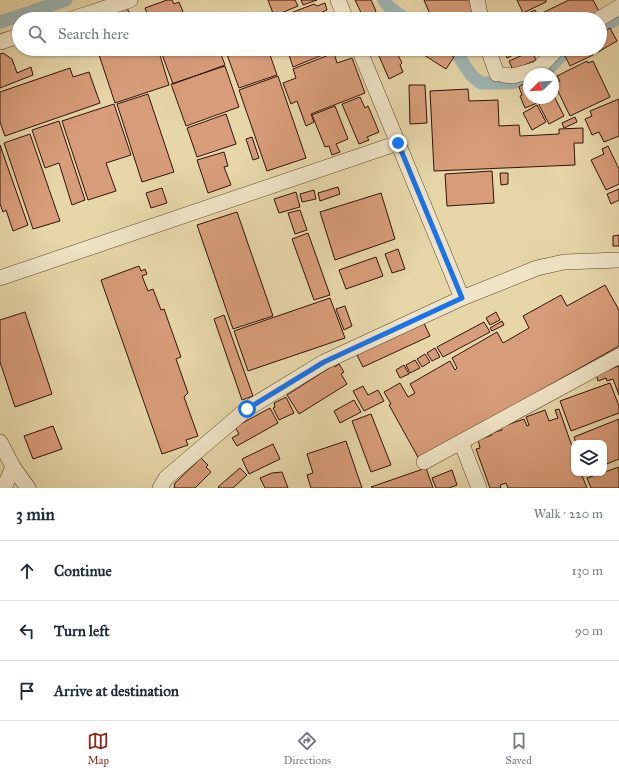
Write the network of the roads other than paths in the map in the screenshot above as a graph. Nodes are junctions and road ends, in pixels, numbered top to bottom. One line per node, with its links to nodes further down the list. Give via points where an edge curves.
1 (130, 0): 6 (street)
2 (338, 0): 7 (street)
3 (477, 0): 8 (street)
4 (615, 0): 5 (street)
5 (619, 7): 9 (street)
6 (93, 12)
7 (343, 12)
8 (480, 12)
9 (607, 14)
10 (12, 38): 11 (street)
11 (0, 42)
12 (361, 56): 15 (street)
13 (491, 56): 14 (street, via 500,75 513,76 538,69)
14 (550, 56)
15 (398, 143): 17 (street); 18 (street)
16 (619, 260): 18 (street, via 564,262 537,268)
17 (0, 278)
18 (462, 298): 26 (street, via 324,362 247,409 166,478)
19 (619, 356): 21 (street)
20 (0, 442): 23 (street)
21 (461, 442): 22 (street); 27 (street)
22 (424, 462)
23 (13, 467): 24 (street, via 4,488); 25 (street)
24 (0, 485)
25 (28, 488)
26 (160, 488)
27 (479, 488)

